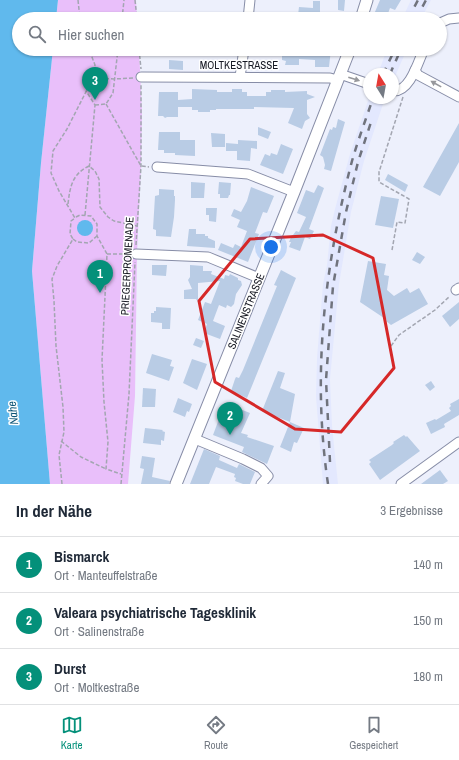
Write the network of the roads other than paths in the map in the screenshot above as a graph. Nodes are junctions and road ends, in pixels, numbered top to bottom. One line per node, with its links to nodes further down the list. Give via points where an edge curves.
1 (250, 0): 3 (street)
2 (368, 0): 4 (main road)
3 (249, 12)
4 (364, 12)
5 (459, 18): 6 (street)
6 (447, 20)
7 (243, 56): 13 (street)
8 (347, 56): 12 (main road, SALINENSTRASSE)
9 (421, 56): 10 (street)
10 (415, 70): 15 (street, via 408,83); 16 (street, one-way to 10, via 418,75)
11 (141, 77): 13 (street, MOLTKESTRASSE)
12 (338, 77): 13 (street, MOLTKESTRASSE); 14 (street, MOLTKESTRASSE, one-way to 14); 18 (main road, SALINENSTRASSE)
13 (240, 78)
14 (363, 83)
15 (399, 89)
16 (459, 97)
17 (157, 167): 18 (street, via 248,174)
18 (294, 192): 20 (main road, SALINENSTRASSE)
19 (136, 254): 20 (street, via 208,257)
20 (259, 278): 21 (main road, SALINENSTRASSE)
21 (195, 439): 23 (main road, SALINENSTRASSE); 24 (street, via 244,458 261,468 268,476)
22 (459, 442): 25 (street)
23 (176, 484)
24 (261, 484)
25 (402, 484)

